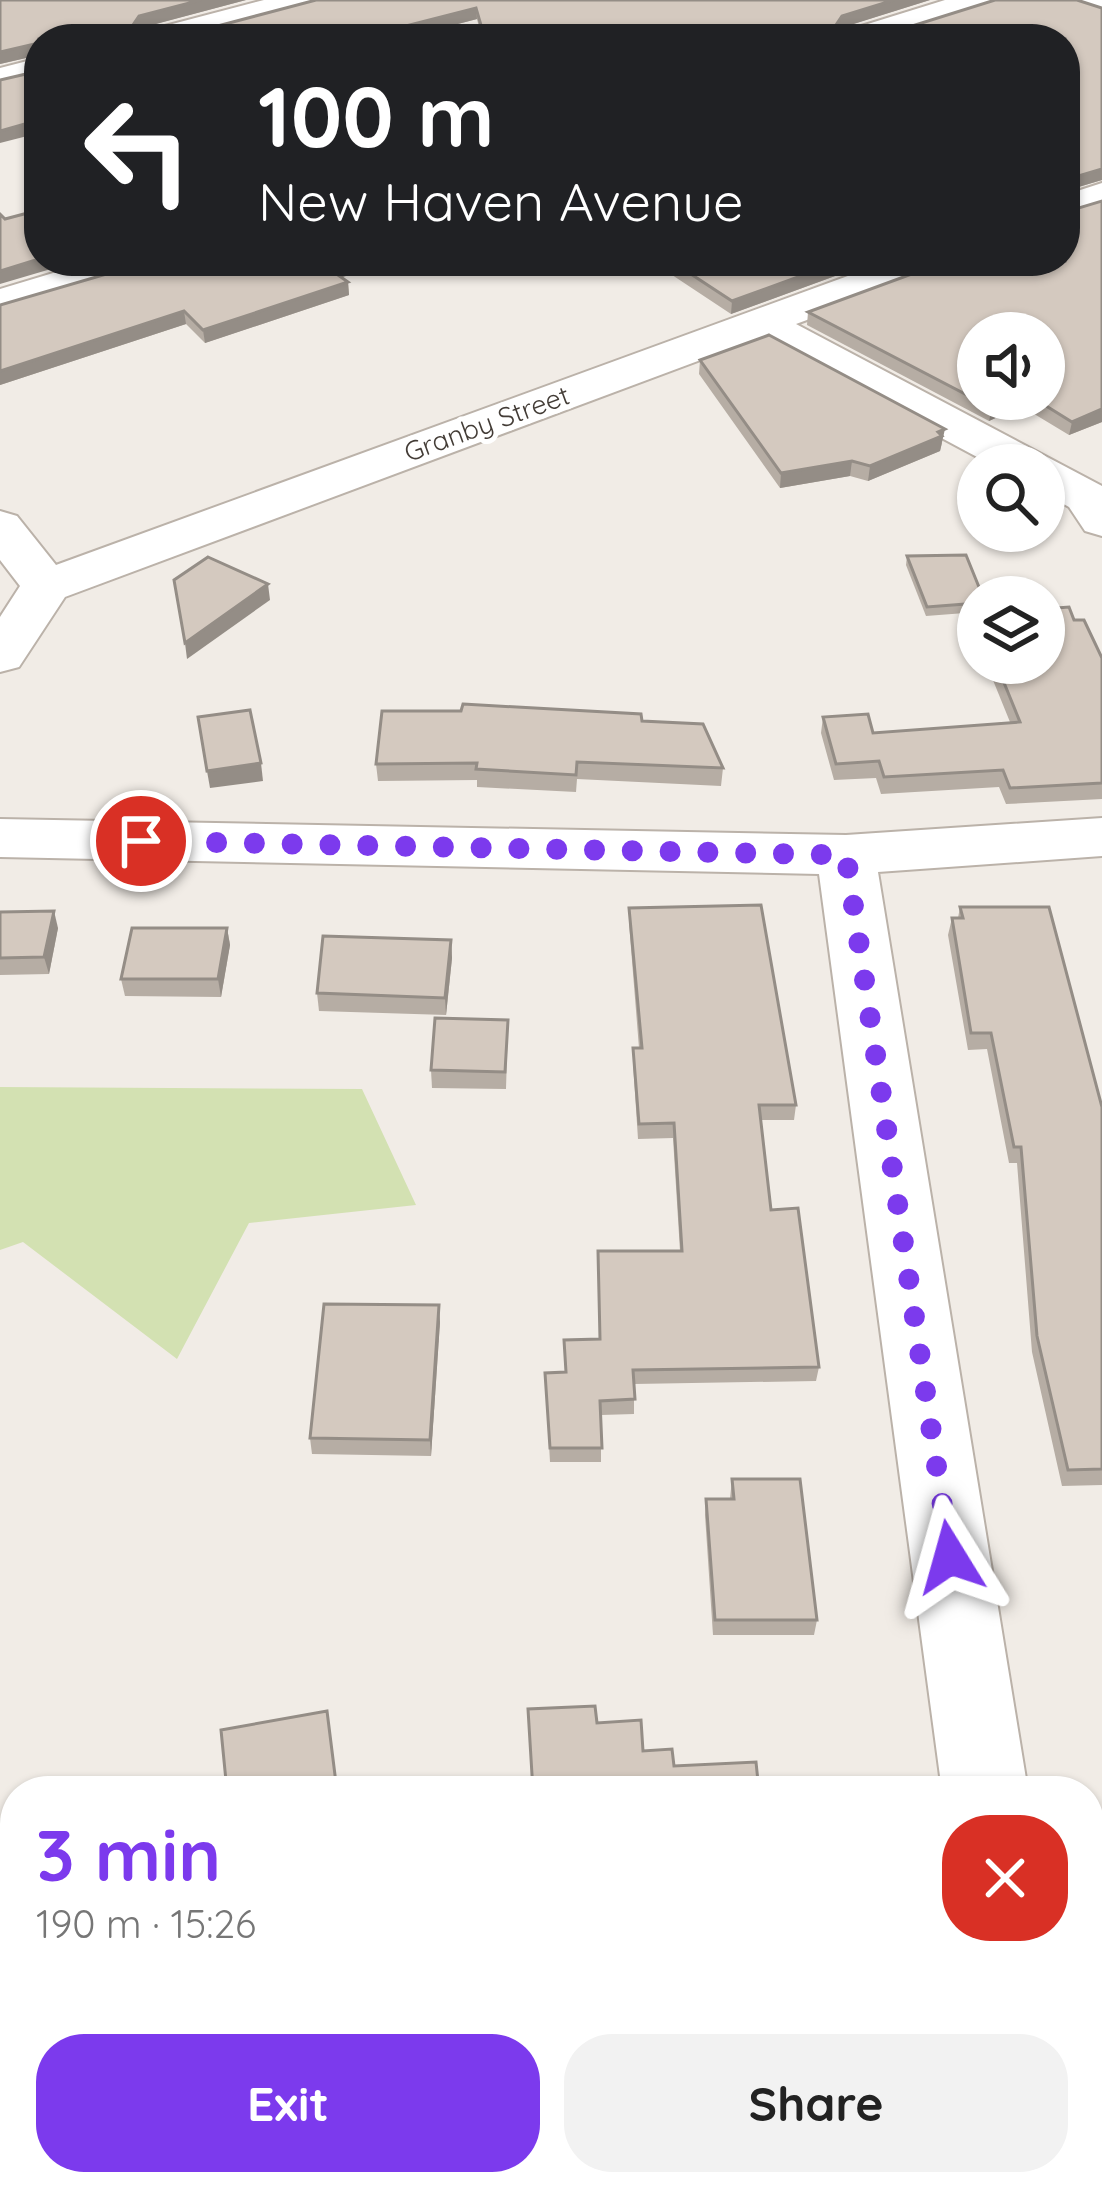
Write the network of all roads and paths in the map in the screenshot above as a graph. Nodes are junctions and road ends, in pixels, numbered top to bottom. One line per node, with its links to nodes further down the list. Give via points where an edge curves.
1 (304, 0): 5 (street)
2 (980, 0): 6 (street)
3 (1084, 0): 4 (street)
4 (1102, 8)
5 (212, 24)
6 (902, 24)
7 (87, 276): 9 (street)
8 (888, 276): 10 (street, Granby Street)
9 (0, 303)
10 (762, 324): 11 (street); 15 (street, Granby Street)
11 (988, 444)
12 (1065, 485): 13 (street)
13 (1097, 503)
14 (0, 526): 15 (street)
15 (46, 586): 16 (street)
16 (0, 656)
17 (1102, 837): 19 (street)
18 (0, 838): 19 (street)
19 (846, 855): 20 (street)
20 (983, 1776)

